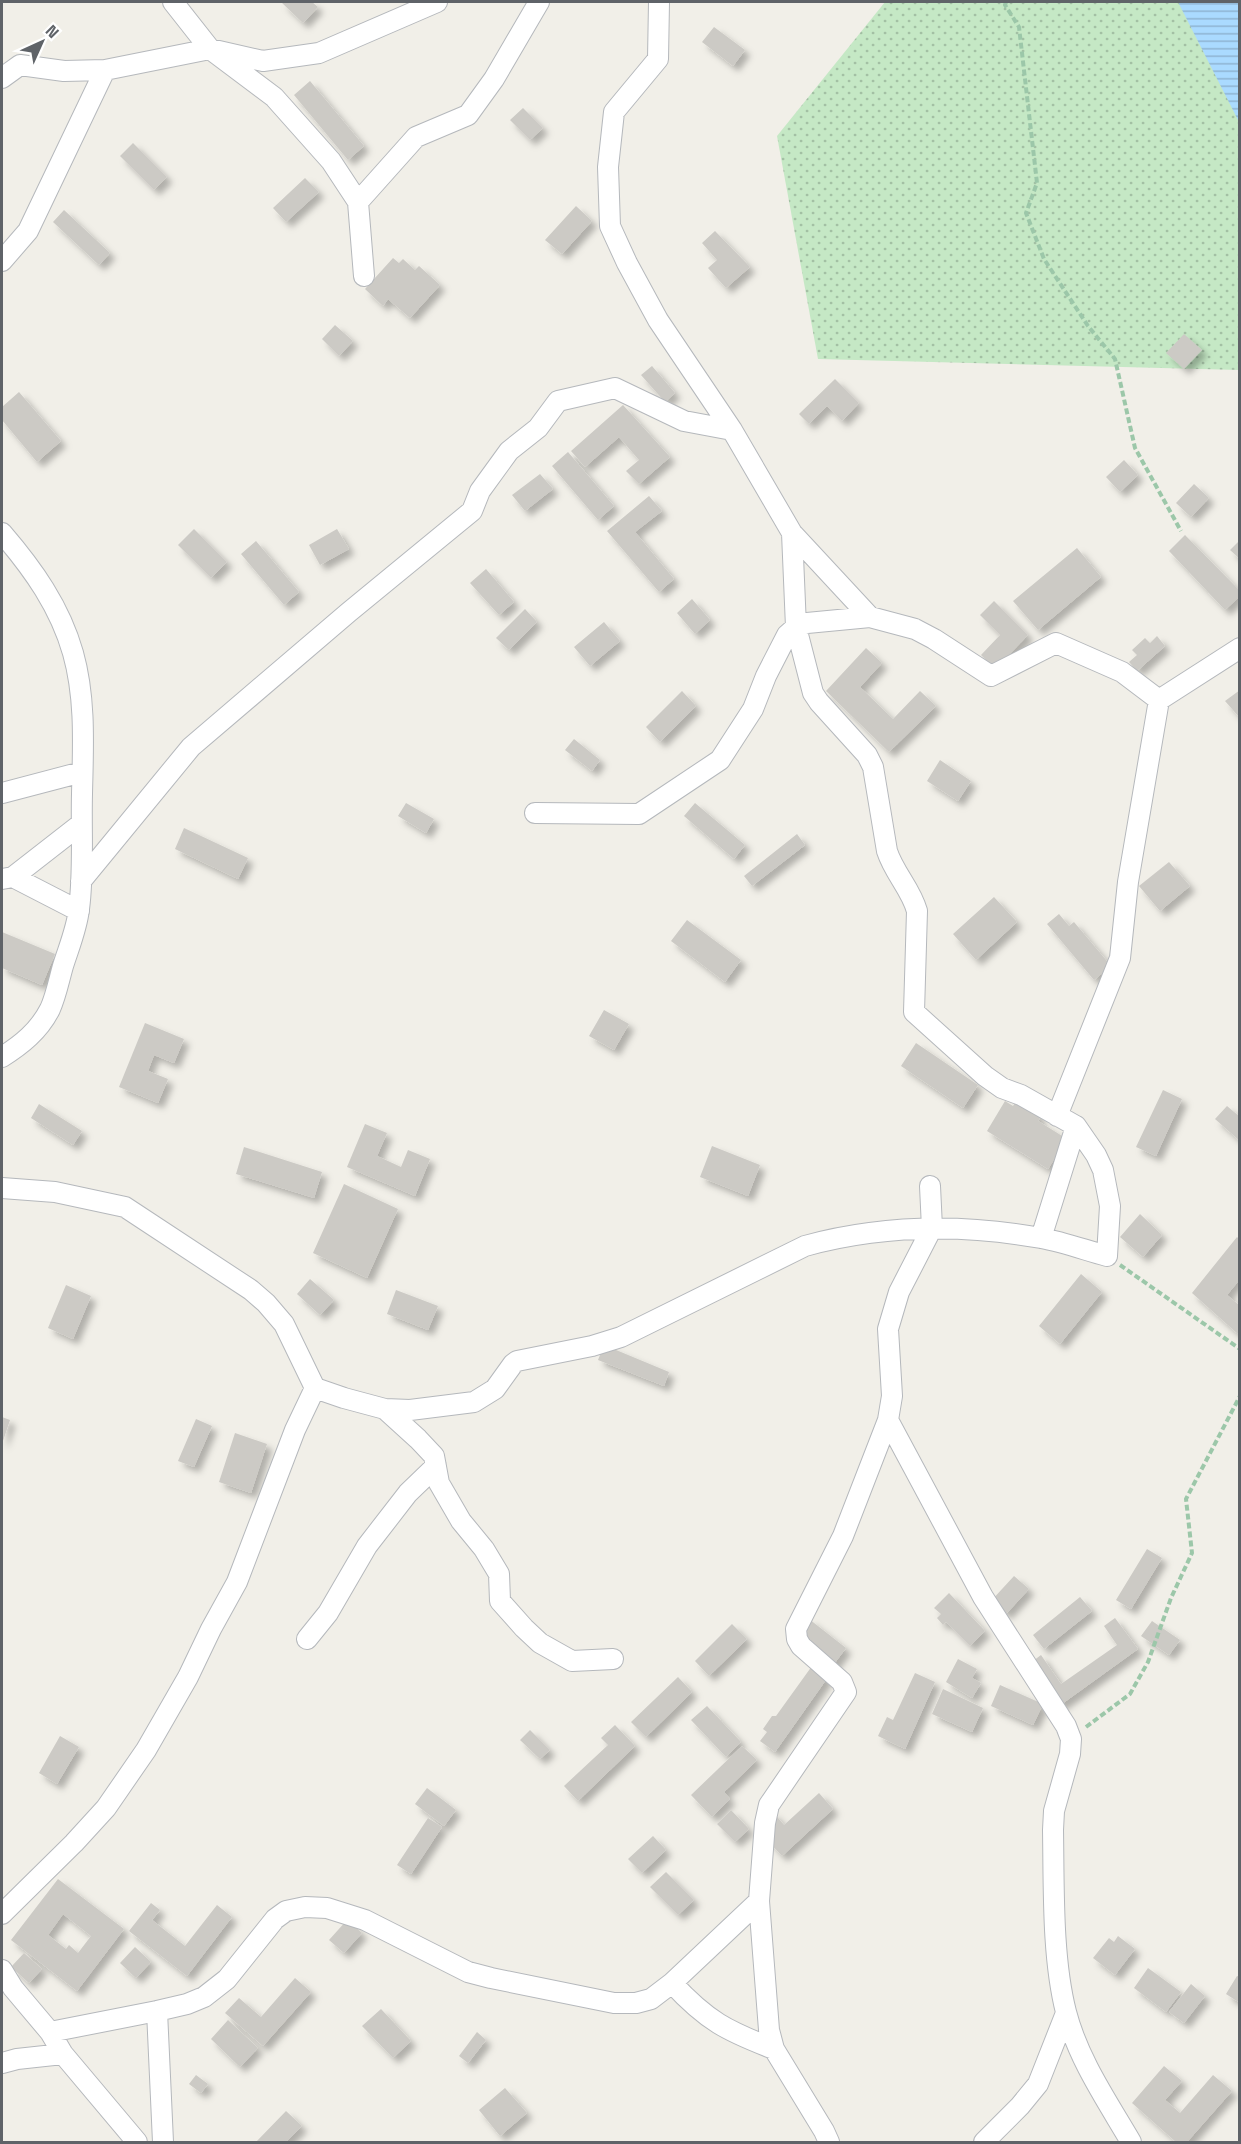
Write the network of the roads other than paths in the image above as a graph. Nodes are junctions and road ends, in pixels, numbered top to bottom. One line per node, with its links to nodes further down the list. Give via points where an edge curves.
1 (172, 2): 5 (street)
2 (436, 2): 5 (street, via 319,53 263,61)
3 (539, 2): 8 (street, via 468,115 416,137)
4 (659, 2): 11 (street, via 658,59 614,112 608,167 610,226 658,320)
5 (210, 49): 6 (street); 8 (street, via 274,97 331,160)
6 (105, 70): 7 (street, via 64,71 20,65); 9 (street, via 28,231)
7 (2, 78)
8 (358, 202): 10 (street)
9 (2, 261)
10 (364, 276)
11 (732, 430): 13 (street); 23 (street, via 684,421 615,388 558,400 538,428 508,451 480,491 472,511 191,747)
12 (2, 533): 18 (street, via 43,586 73,653 80,690)
13 (792, 533): 14 (street); 15 (street)
14 (870, 617): 15 (street); 17 (street, via 915,629 991,676 1056,643 1122,672)
15 (796, 627): 20 (street, via 766,676 753,709 720,760 639,814); 26 (street, via 813,693 873,767 889,857 914,900 914,1012 985,1076)
16 (1239, 648): 17 (street)
17 (1159, 700): 26 (street, via 1128,882 1120,958)
18 (82, 772): 19 (street); 21 (street)
19 (2, 793)
20 (535, 813)
21 (81, 824): 22 (street); 23 (street)
22 (7, 878): 24 (street)
23 (81, 880): 24 (street)
24 (79, 911): 25 (street, via 50,1009 36,1029)
25 (2, 1057)
26 (1057, 1116): 27 (street)
27 (1076, 1126): 31 (street); 31 (street, via 1102,1170 1110,1206 1107,1256)
28 (930, 1186): 30 (street)
29 (2, 1188): 32 (street, via 55,1192 125,1207 266,1303 284,1324)
30 (932, 1228): 31 (street); 33 (street, via 896,1229 805,1246 621,1337 518,1360 495,1389 474,1402); 34 (street, via 898,1292 888,1329 892,1396)
31 (1041, 1238)
32 (315, 1388): 33 (street); 39 (street, via 237,1582 146,1750 106,1808)
33 (385, 1409): 35 (street, via 434,1456)
34 (888, 1420): 38 (street, via 843,1536 796,1629 801,1646 842,1682 846,1692 769,1805); 43 (street, via 984,1598 1071,1738 1053,1830 1058,1972)
35 (436, 1466): 36 (street, via 408,1493 367,1546 328,1613); 37 (street, via 439,1484 499,1574 500,1601 524,1628 540,1643 572,1661)
36 (307, 1639)
37 (613, 1659)
38 (759, 1901): 41 (street); 45 (street, via 769,2030)
39 (2, 1914)
40 (2, 1970): 44 (street)
41 (672, 1983): 42 (street, via 651,1999 614,2003 491,1978 468,1972 365,1920 327,1908 305,1907 286,1911 275,1919 227,1979 204,1997); 45 (street, via 711,2020)
42 (157, 2011): 44 (street); 49 (street)
43 (1066, 2013): 51 (street, via 1038,2084); 52 (street, via 1081,2054)
44 (50, 2032): 46 (street)
45 (774, 2049): 50 (street)
46 (63, 2054): 47 (street); 48 (street)
47 (2, 2063)
48 (137, 2142)
49 (163, 2142)
50 (829, 2142)
51 (984, 2142)
52 (1131, 2142)

